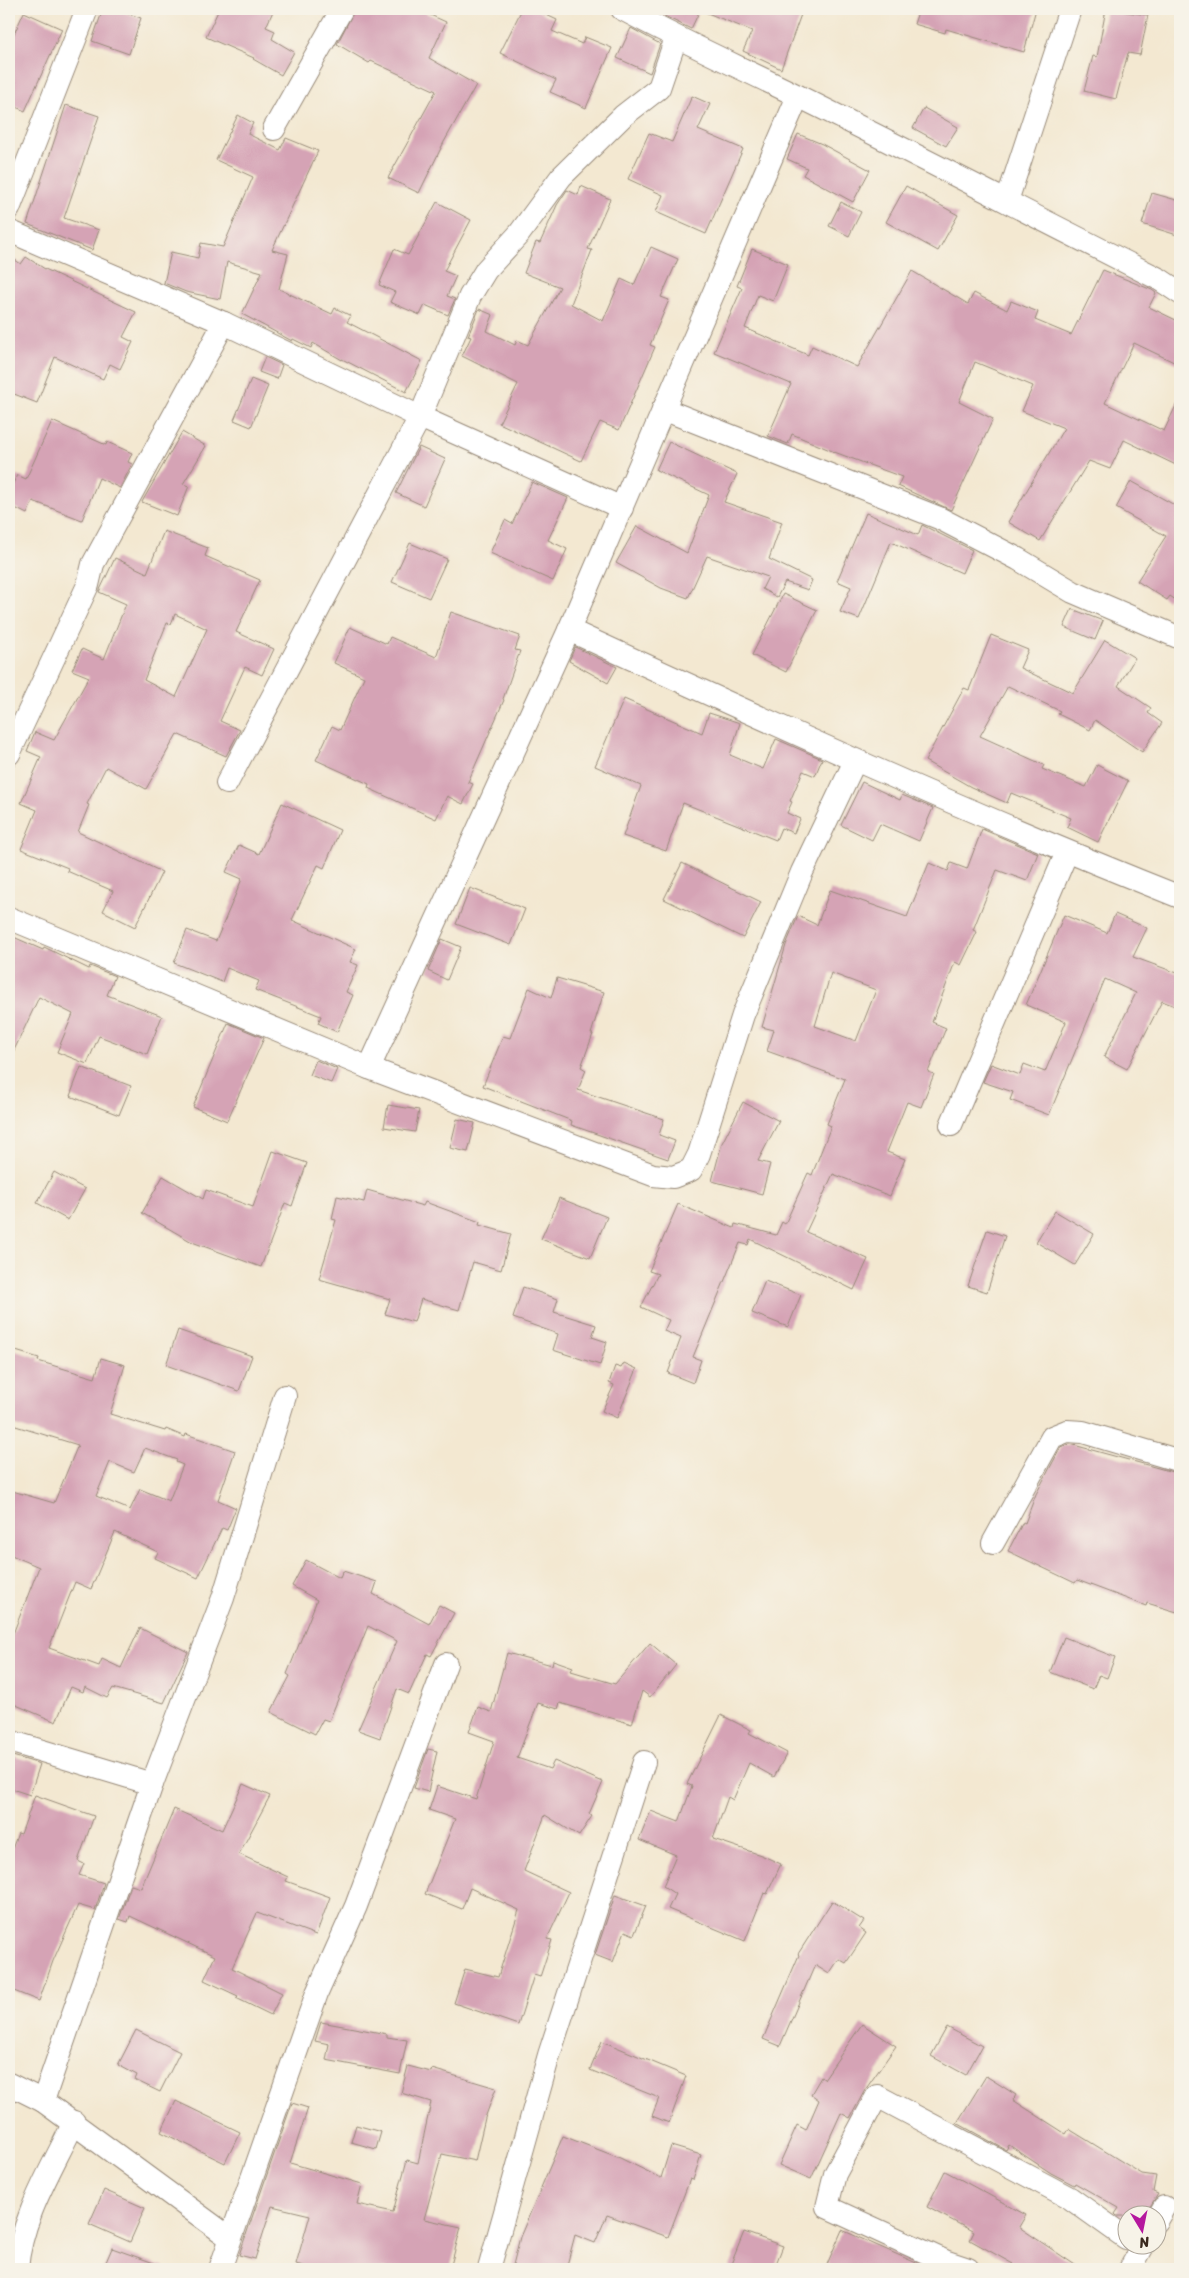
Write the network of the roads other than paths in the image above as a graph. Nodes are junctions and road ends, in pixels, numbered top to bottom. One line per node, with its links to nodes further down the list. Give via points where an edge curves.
1 (87, 9): 9 (street)
2 (342, 9): 7 (street)
3 (622, 9): 5 (street)
4 (1070, 9): 8 (street)
5 (676, 38): 6 (street); 14 (street, via 660,88 623,116 561,176 519,234 486,270 470,296)
6 (798, 96): 8 (street); 13 (street)
7 (274, 129)
8 (1007, 202): 11 (street, via 1159,279)
9 (9, 209)
10 (9, 231): 12 (street)
11 (1180, 293)
12 (224, 323): 14 (street); 18 (street, via 94,564 88,585)
13 (663, 409): 15 (street); 17 (street, via 939,518 1073,592)
14 (420, 417): 15 (street); 20 (street)
15 (622, 508): 16 (street)
16 (569, 630): 19 (street); 24 (street)
17 (1180, 638)
18 (9, 754)
19 (855, 762): 21 (street); 24 (street, via 802,872 743,1015 691,1170 673,1177 653,1175)
20 (227, 782)
21 (1067, 852): 22 (street); 25 (street)
22 (1180, 897)
23 (9, 918): 24 (street)
24 (369, 1068)
25 (951, 1125)
26 (286, 1396): 32 (street, via 223,1598)
27 (1180, 1462): 28 (street, via 1083,1432 1067,1431 1052,1437)
28 (992, 1543)
29 (446, 1664): 37 (street, via 356,1906 318,1993)
30 (9, 1741): 32 (street)
31 (644, 1762): 41 (street, via 549,2055)
32 (152, 1784): 34 (street)
33 (9, 2084): 34 (street)
34 (44, 2101): 35 (street)
35 (74, 2122): 37 (street); 39 (street, via 30,2215)
36 (1116, 2230): 42 (street, via 1070,2198 877,2096 835,2174 827,2207)
37 (230, 2238): 40 (street)
38 (1134, 2256): 43 (street)
39 (17, 2269)
40 (220, 2269)
41 (489, 2269)
42 (968, 2269)
43 (1130, 2269)

